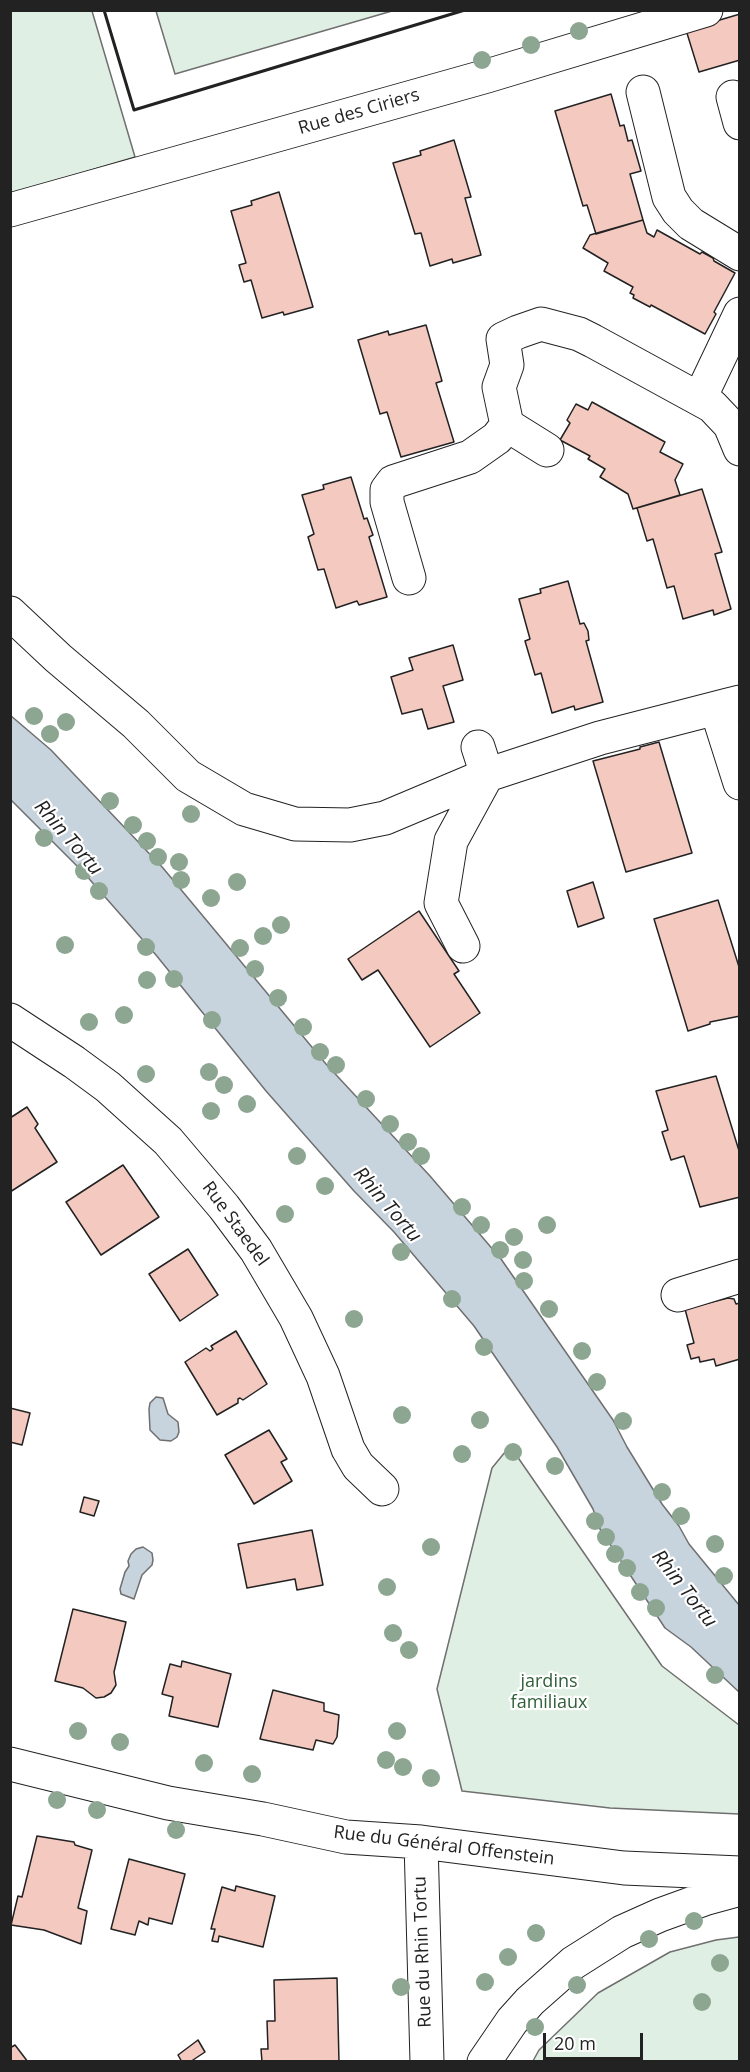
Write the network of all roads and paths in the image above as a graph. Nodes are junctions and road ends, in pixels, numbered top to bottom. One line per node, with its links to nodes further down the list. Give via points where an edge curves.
1 (706, 10): 3 (street, Rue des Ciriers)
2 (643, 92): 4 (street, via 669,197 691,224)
3 (10, 210)
4 (740, 254)
5 (740, 314): 6 (street)
6 (700, 398): 7 (street, via 579,334 541,324 502,339 507,365 499,387); 8 (street, via 730,425)
7 (507, 425): 9 (street); 10 (street, via 497,438 470,457 393,482 387,490)
8 (740, 449)
9 (547, 450)
10 (409, 578)
11 (10, 613): 13 (street, via 136,724 188,776 244,809 295,824 350,825 385,818)
12 (734, 703): 13 (street, via 600,738); 14 (street, via 720,720)
13 (483, 761): 15 (street, via 451,841 441,903)
14 (740, 783)
15 (463, 946)
16 (10, 1020): 19 (street, Rue Staedel, via 115,1093 168,1141 224,1207 256,1250 296,1318 323,1376 348,1449 358,1466)
17 (740, 1276): 18 (street)
18 (678, 1295)
19 (382, 1489)
20 (10, 1764): 21 (street, Rue du Général Offenstein, via 168,1803 346,1838)
21 (421, 1842): 22 (street, Rue du Général Offenstein, via 624,1868); 24 (street, Rue du Rhin Tortu)
22 (740, 1873)
23 (740, 1889): 25 (street, via 660,1915 622,1932 580,1958 530,2001)
24 (427, 2061)
25 (484, 2061)

